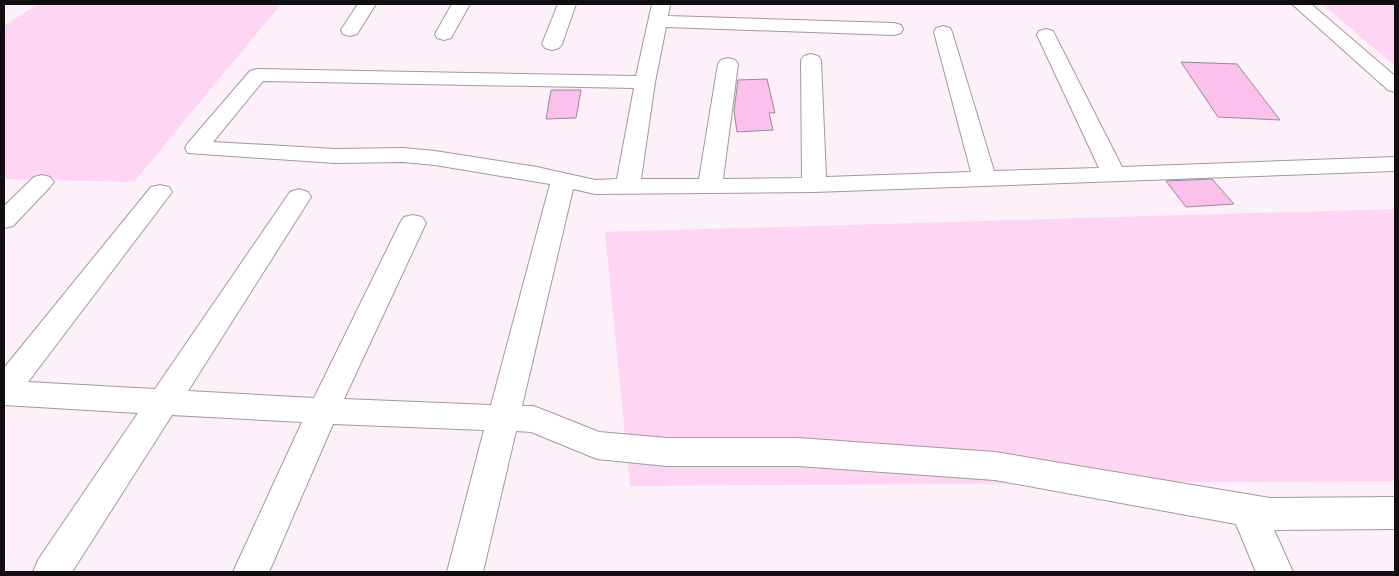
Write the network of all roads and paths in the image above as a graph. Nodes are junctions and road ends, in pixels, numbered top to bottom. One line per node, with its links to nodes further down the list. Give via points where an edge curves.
1 (368, 4): 6 (street)
2 (461, 4): 9 (street)
3 (566, 4): 11 (street)
4 (1302, 4): 15 (street)
5 (660, 12): 7 (street); 14 (street)
6 (350, 30)
7 (894, 30)
8 (943, 32): 18 (street)
9 (444, 34)
10 (1046, 35): 17 (street)
11 (552, 44)
12 (811, 60): 21 (street)
13 (728, 64): 22 (street)
14 (645, 82): 19 (street, via 256,75 196,148 335,156 403,155); 23 (street)
15 (1395, 86)
16 (1395, 164): 17 (street)
17 (1113, 173): 18 (street)
18 (984, 178): 21 (street)
19 (563, 180): 23 (street, via 595,187); 31 (street)
20 (42, 182): 26 (street)
21 (814, 185): 22 (street)
22 (710, 186): 23 (street)
23 (628, 187)
24 (160, 192): 28 (street)
25 (299, 197): 29 (street)
26 (4, 220)
27 (413, 224): 30 (street)
28 (4, 392): 29 (street)
29 (165, 402): 30 (street); 34 (street)
30 (323, 411): 31 (street); 35 (street)
31 (504, 417): 32 (street, via 533,419 597,445 667,452 798,452 995,466); 36 (street)
32 (1248, 510): 33 (street, via 1270,514); 37 (street)
33 (1395, 513)
34 (50, 572)
35 (250, 572)
36 (465, 572)
37 (1274, 572)

